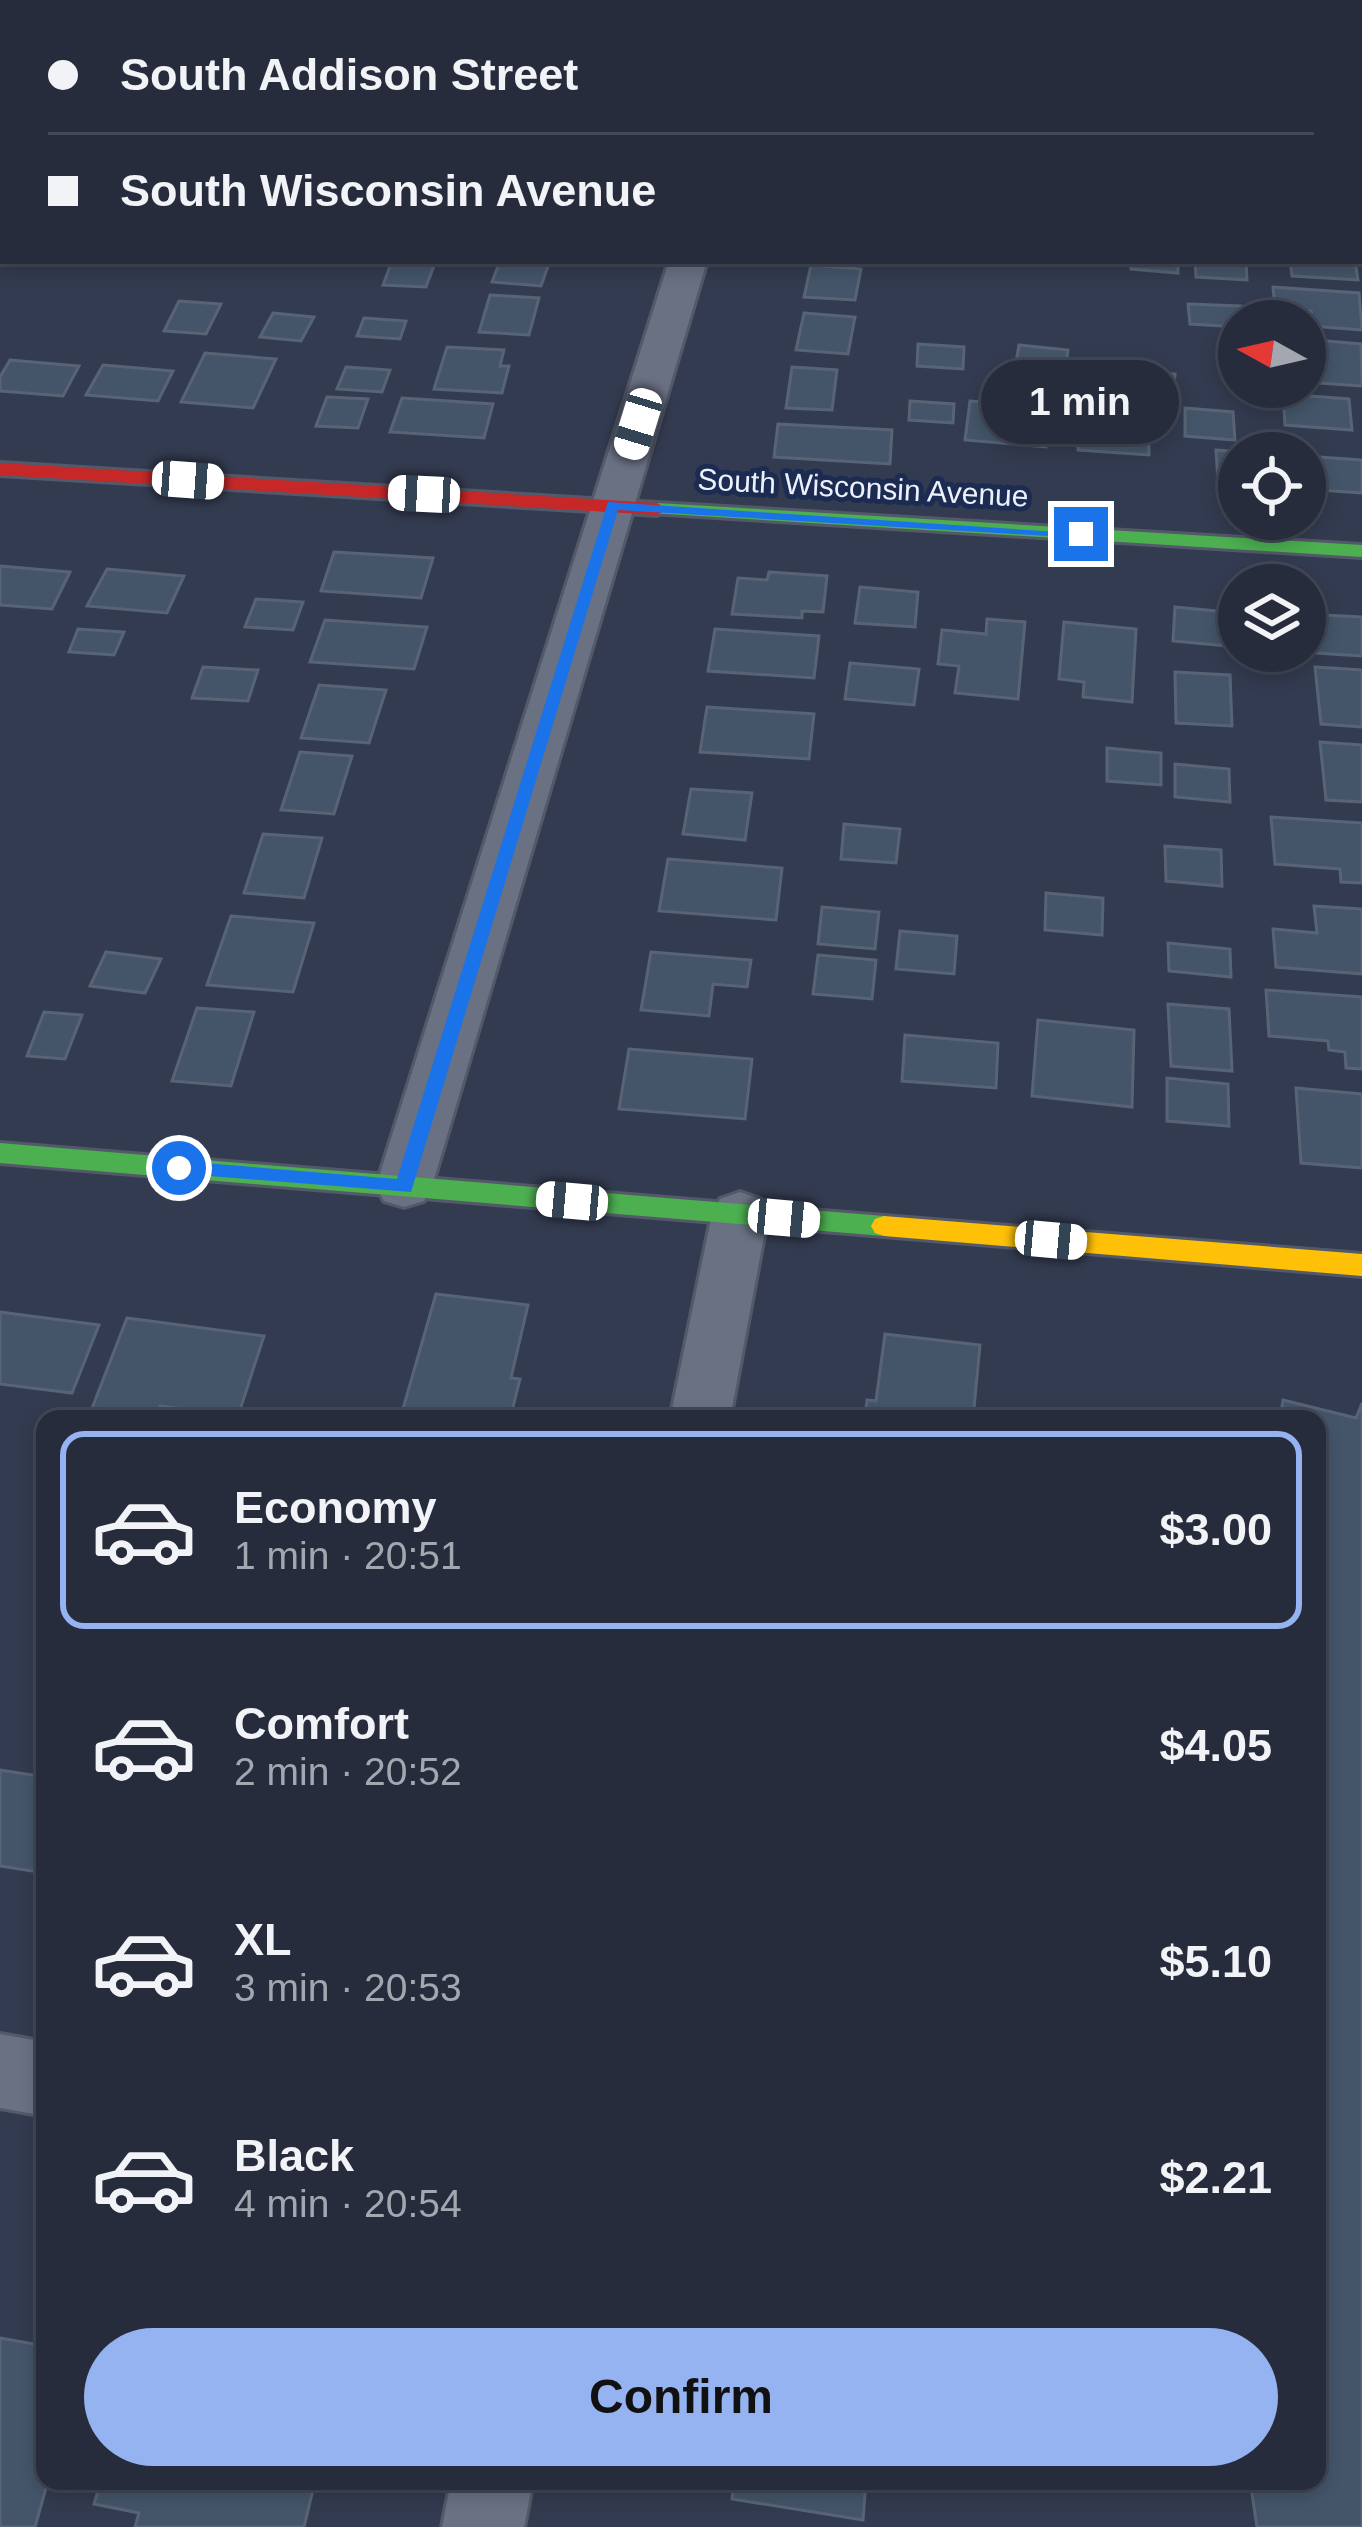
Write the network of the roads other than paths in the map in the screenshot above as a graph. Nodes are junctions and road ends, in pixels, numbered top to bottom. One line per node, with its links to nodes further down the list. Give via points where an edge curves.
1 (687, 264): 3 (street)
2 (0, 469): 3 (street, South Wisconsin Avenue)
3 (613, 506): 4 (street, South Wisconsin Avenue); 6 (street)
4 (1362, 551)
5 (0, 1153): 6 (street)
6 (404, 1186): 7 (street)
7 (740, 1214): 8 (street); 9 (street)
8 (1362, 1265)
9 (702, 1410)
10 (0, 2071): 11 (street)
11 (36, 2077)
12 (490, 2490): 13 (street)
13 (483, 2527)

